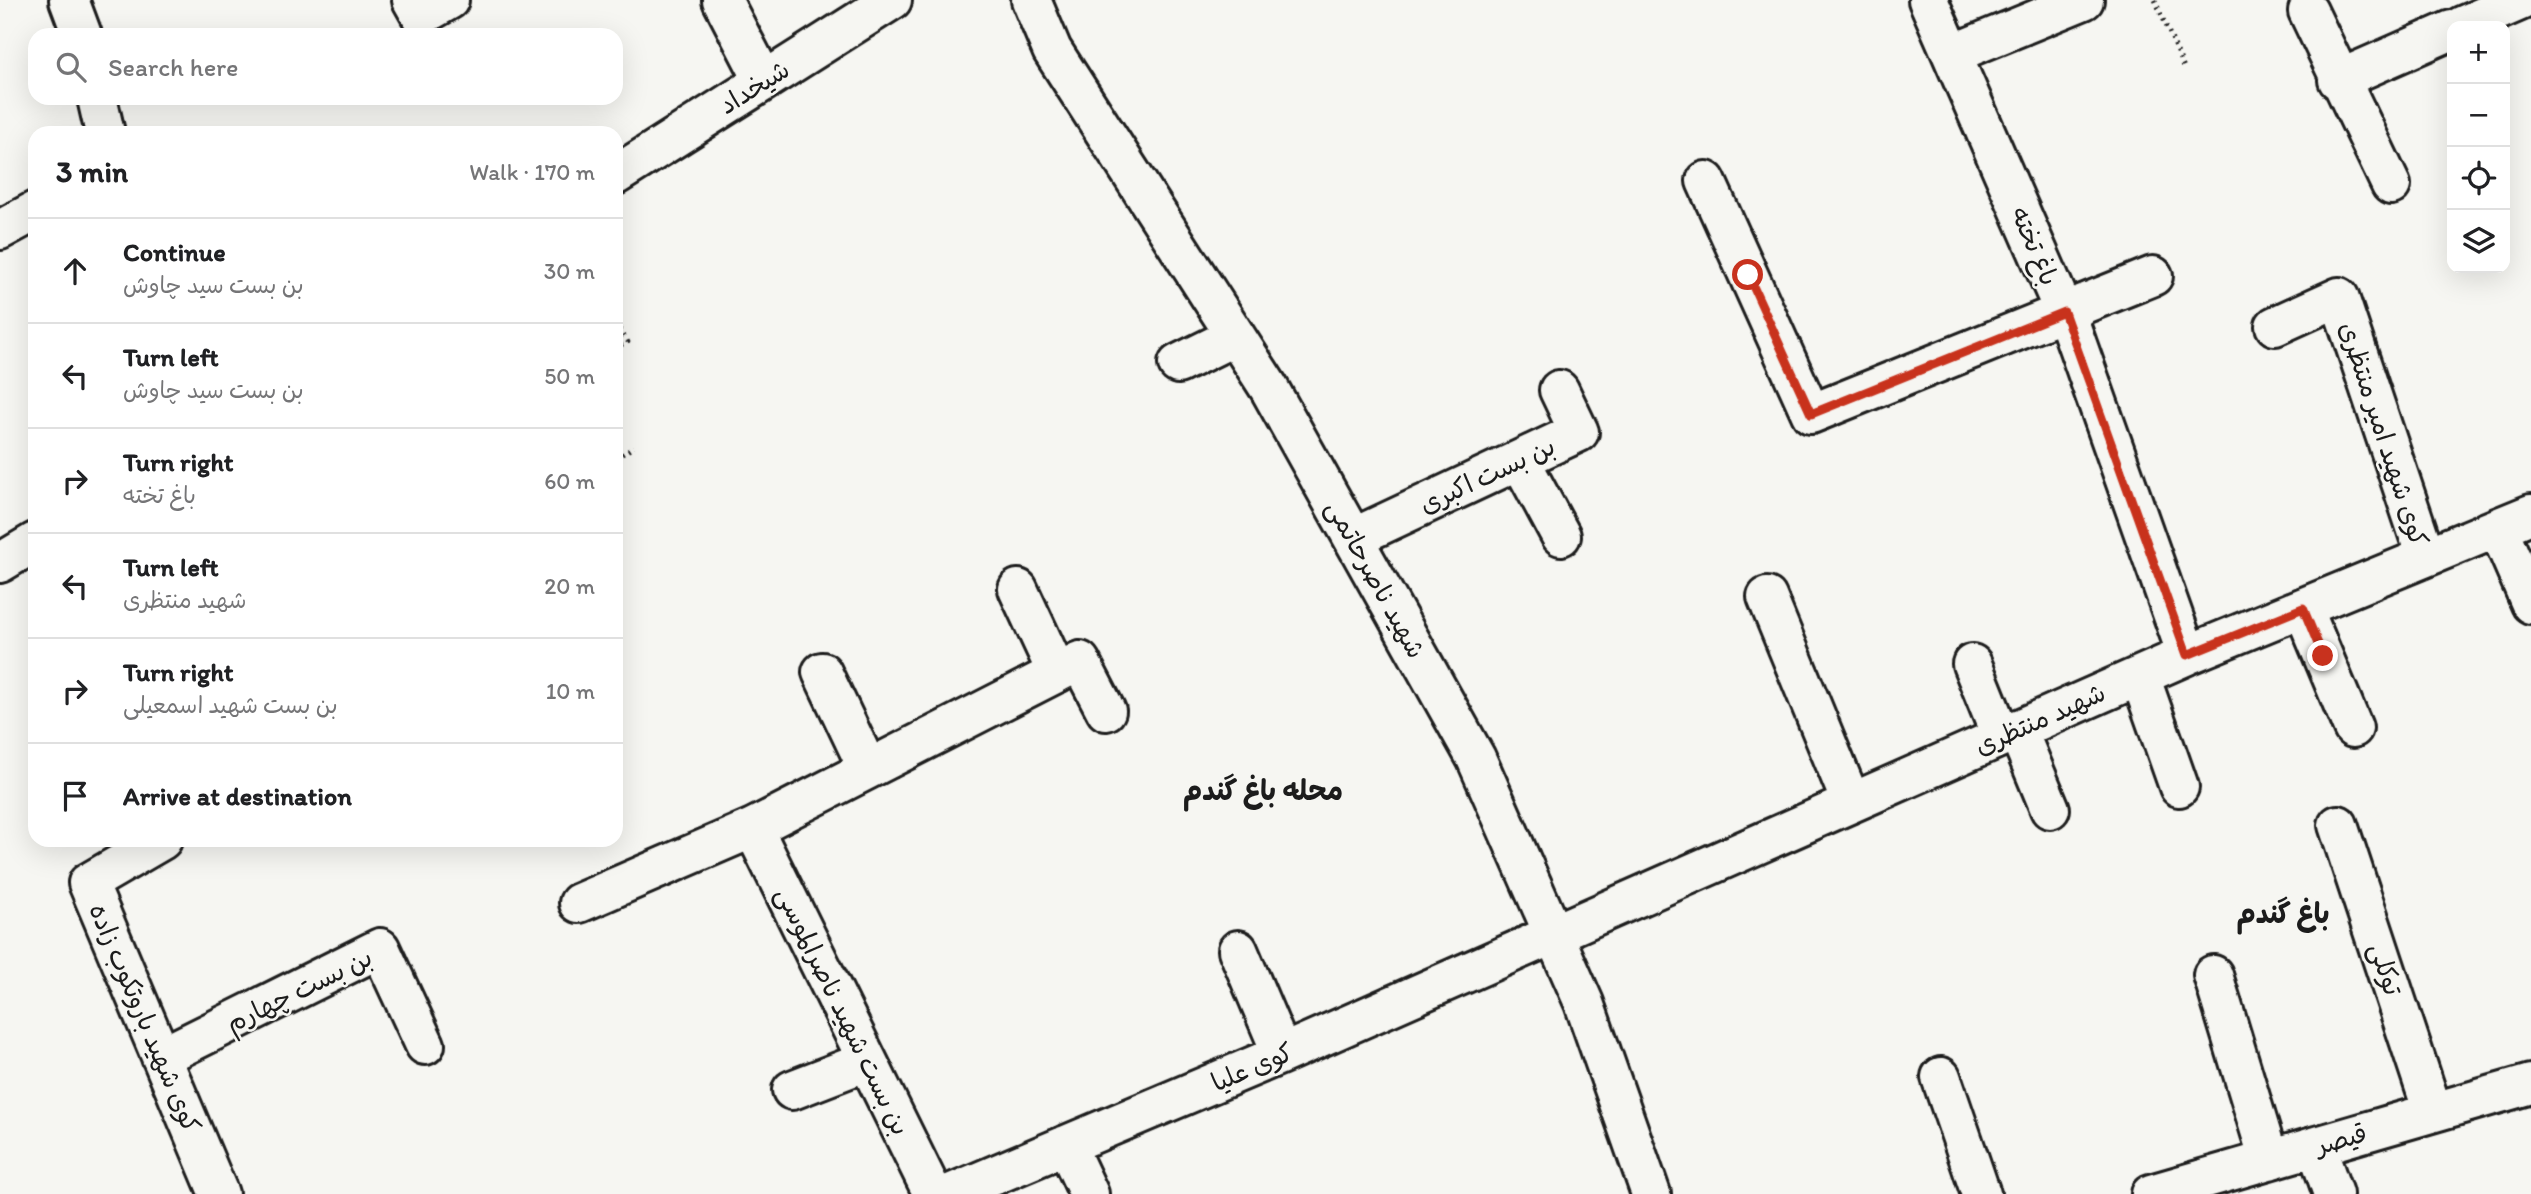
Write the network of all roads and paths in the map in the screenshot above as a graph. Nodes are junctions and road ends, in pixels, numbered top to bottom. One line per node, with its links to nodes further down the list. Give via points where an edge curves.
1 (68, 0): 13 (street)
2 (412, 0): 3 (street, via 421,16)
3 (449, 0)
4 (722, 0): 18 (street)
5 (892, 0): 18 (street, شیخداد)
6 (1031, 0): 29 (street, شهید ناصرحاتمی, via 1052,50)
7 (1928, 0): 15 (street, باغ تخته)
8 (2084, 0): 15 (street)
9 (2155, 0): 16 (path)
10 (2522, 0): 12 (street)
11 (2308, 10): 17 (street)
12 (2474, 21)
13 (79, 28)
14 (2447, 32): 17 (street)
15 (1952, 54): 27 (street, باغ تخته)
16 (2183, 67)
17 (2338, 80): 23 (street)
18 (764, 81): 21 (street, شیخداد)
19 (99, 105): 20 (street)
20 (103, 126)
21 (623, 171)
22 (1706, 181): 27 (street, via 1811,414)
23 (2391, 185)
24 (28, 215): 25 (street)
25 (0, 230)
26 (2152, 276): 27 (street)
27 (2064, 312): 45 (street, باغ تخته)
28 (2275, 326): 39 (street, کوی شهید امیر منتظری, via 2339,297)
29 (1235, 336): 30 (street); 37 (street, شهید ناصرحاتمی)
30 (1178, 364)
31 (1559, 390): 34 (street, بن بست اکبری, via 1579,432)
32 (634, 447): 33 (path)
33 (623, 454)
34 (1520, 460): 36 (street); 37 (street, بن بست اکبری)
35 (2515, 521): 39 (street, شهید منتظری); 43 (street)
36 (1560, 536)
37 (1353, 538): 61 (street, شهید ناصرحاتمی, via 1476,758)
38 (28, 547): 40 (street)
39 (2426, 557): 44 (street, شهید منتظری)
40 (0, 563)
41 (1018, 589): 48 (street)
42 (1768, 597): 55 (street)
43 (2531, 604)
44 (2303, 608): 45 (street, شهید منتظری); 51 (street)
45 (2187, 655): 49 (street, شهید منتظری)
46 (1972, 664): 52 (street)
47 (822, 672): 53 (street)
48 (1057, 673): 50 (street, via 1080,661); 53 (street)
49 (2140, 676): 52 (street, شهید منتظری); 54 (street)
50 (1106, 711)
51 (2353, 729)
52 (2009, 733): 55 (street, شهید منتظری); 56 (street)
53 (868, 769): 58 (street)
54 (2179, 787)
55 (1851, 802): 61 (street, شهید منتظری)
56 (2050, 809)
57 (2338, 825): 71 (street, توکلی)
58 (753, 828): 60 (street); 67 (street, بن بست شهید ناصرالموسی)
59 (150, 847): 66 (street, کوی شهید باروتکوب زاده, via 88,883)
60 (579, 903)
61 (1552, 933): 65 (street, کوی علیا); 79 (street, شهید ناصرحاتمی, via 1584,1003)
62 (1238, 950): 65 (street)
63 (2213, 975): 74 (street)
64 (425, 1045): 66 (street, بن بست چهارم, via 380,948)
65 (1282, 1054): 72 (street, کوی علیا)
66 (162, 1057): 75 (street, کوی شهید باروتکوب زاده)
67 (867, 1061): 70 (street); 76 (street, بن بست شهید ناصرالموسی)
68 (1941, 1077): 80 (street)
69 (2531, 1084): 71 (street, قیصر)
70 (792, 1090)
71 (2433, 1112): 73 (street, قیصر)
72 (1066, 1145): 77 (street, کوی علیا); 78 (street)
73 (2316, 1146): 74 (street, قیصر); 82 (street)
74 (2269, 1160): 81 (street, قیصر)
75 (219, 1194)
76 (933, 1194)
77 (950, 1194)
78 (1089, 1194)
79 (1651, 1194)
80 (1981, 1194)
81 (2151, 1194)
82 (2333, 1194)

